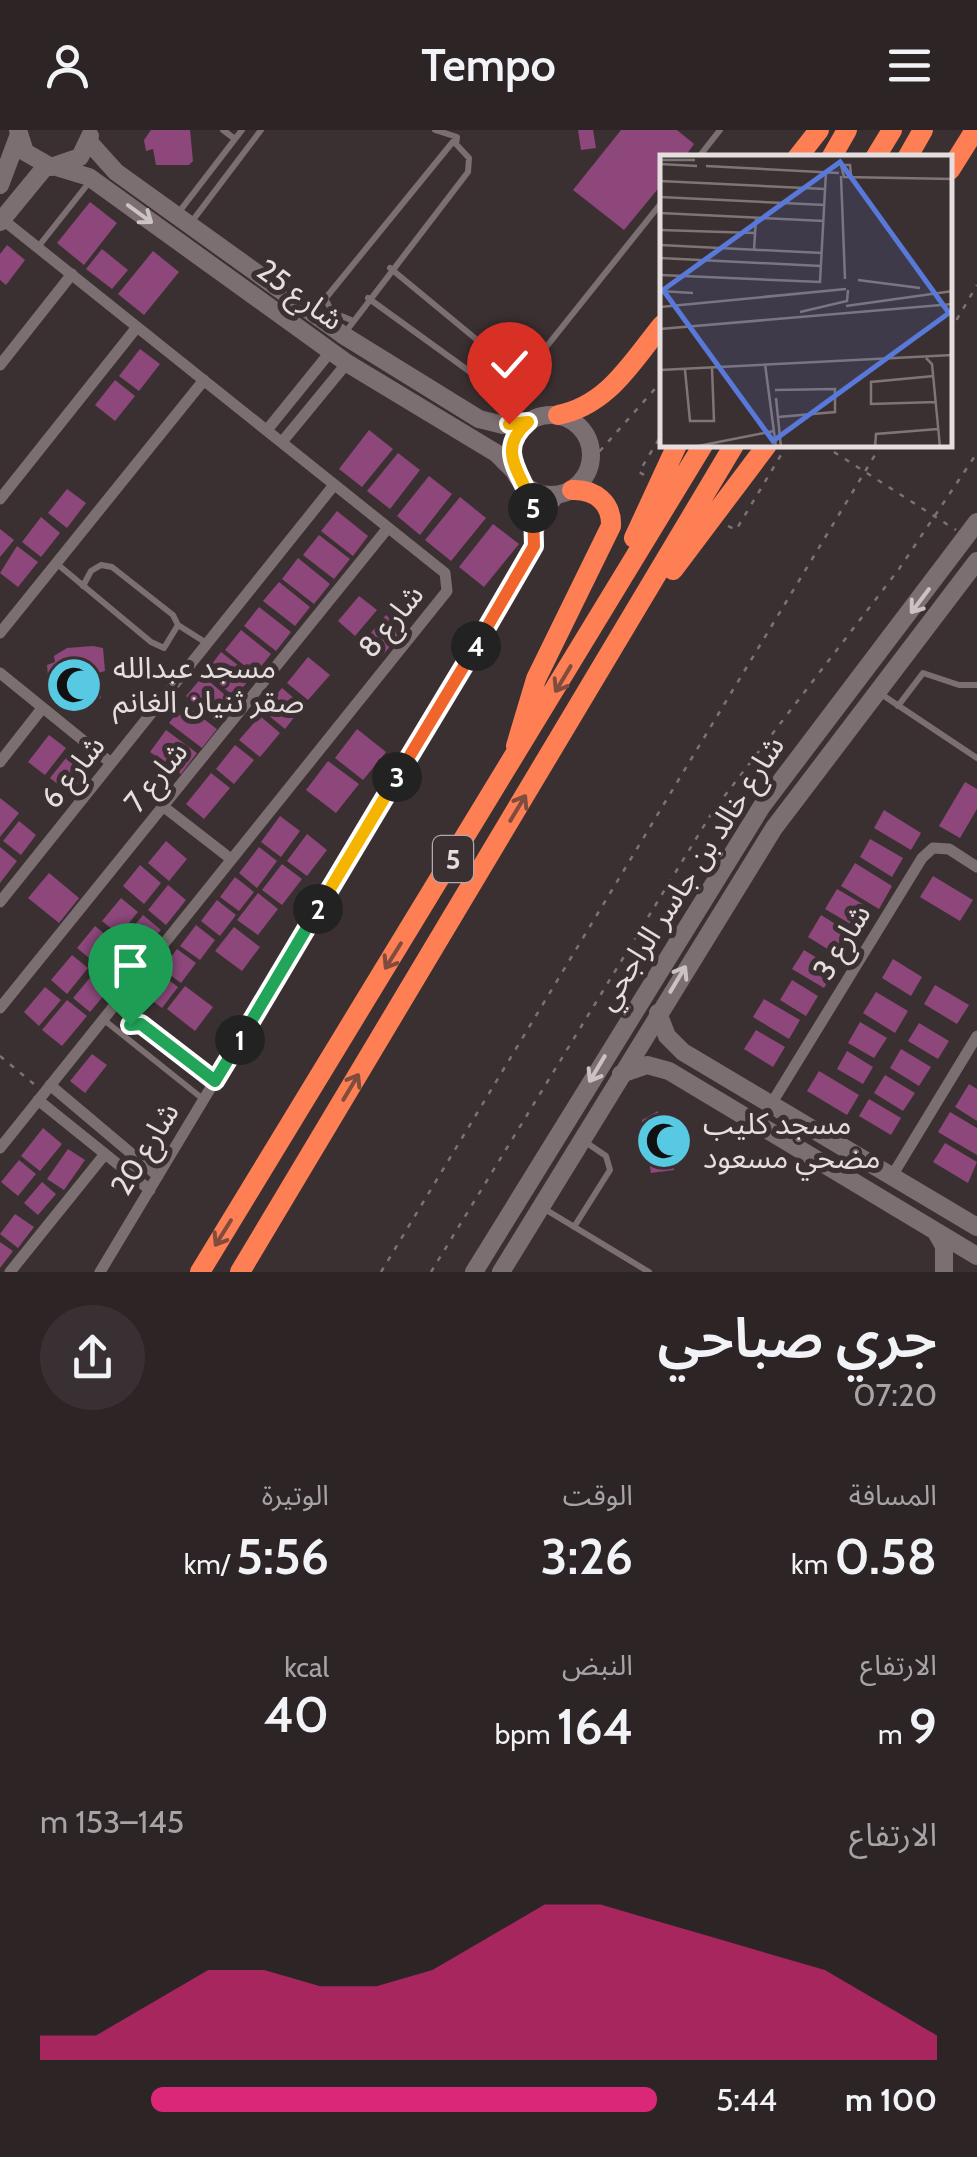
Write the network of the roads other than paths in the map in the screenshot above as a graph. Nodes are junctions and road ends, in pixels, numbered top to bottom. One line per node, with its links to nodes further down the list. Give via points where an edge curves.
1 (223, 130): 14 (lane)
2 (242, 130): 14 (lane)
3 (260, 130): 25 (lane)
4 (435, 130): 13 (lane)
5 (720, 130): 15 (lane)
6 (819, 130): 16 (highway)
7 (847, 130): 17 (highway)
8 (892, 130): 18 (highway)
9 (923, 130): 19 (highway)
10 (975, 130): 21 (highway)
11 (18, 132): 20 (street, via 31,159); 23 (street)
12 (90, 136): 20 (street, via 73,162); 28 (street, شارع 25, via 109,166)
13 (457, 137): 30 (lane, via 469,158 468,172); 32 (lane)
14 (235, 139): 24 (lane)
15 (700, 155)
16 (799, 155)
17 (833, 155)
18 (877, 155)
19 (908, 155)
20 (51, 167): 22 (street, شارع 25); 27 (street)
21 (952, 167)
22 (92, 179): 29 (lane); 38 (street, شارع 25, one-way to 38)
23 (0, 185)
24 (196, 189): 25 (lane); 28 (lane)
25 (207, 200): 28 (lane)
26 (660, 205): 39 (lane)
27 (1, 220): 29 (street, شارع 8)
28 (183, 220): 34 (street, شارع 25)
29 (38, 247): 31 (street, شارع 8)
30 (390, 268): 33 (lane); 39 (lane, via 499,358)
31 (72, 274): 35 (street, شارع 8); 41 (street)
32 (325, 298): 34 (lane); 36 (lane)
33 (368, 298): 36 (lane); 39 (lane, via 491,388 506,388)
34 (313, 314): 36 (street, شارع 25)
35 (137, 327): 42 (street, شارع 8); 55 (street)
36 (347, 327): 44 (street, شارع 25, via 479,419)
37 (660, 327): 43 (highway, via 604,396)
38 (331, 351): 40 (street, شارع 25); 45 (street)
39 (535, 361)
40 (347, 362): 46 (street); 51 (street, شارع 25)
41 (0, 365)
42 (204, 380): 45 (street, شارع 8); 59 (street)
43 (558, 415): 44 (street); 54 (street, via 582,428 591,447 582,481)
44 (528, 422): 51 (street, via 513,442)
45 (267, 430): 46 (street, شارع 8)
46 (282, 442): 52 (street, شارع 8)
47 (677, 448): 64 (highway)
48 (700, 448): 64 (highway, 5)
49 (732, 448): 66 (highway, 5)
50 (765, 448): 66 (highway)
51 (513, 470): 53 (street)
52 (334, 485): 56 (street, شارع 8); 67 (street, شارع 6)
53 (526, 487): 54 (street, via 545,495); 58 (street)
54 (566, 492): 58 (street, شارع 20); 75 (highway, via 589,491 605,503 611,526 531,690)
55 (0, 499)
56 (388, 529): 80 (street, شارع 7); 82 (street, شارع 8, via 444,573 447,591)
57 (972, 529): 60 (street, شارع خالد بن جاسر الراجحي)
58 (536, 536): 93 (street, شارع 20)
59 (56, 562): 62 (lane); 65 (street)
60 (949, 562): 61 (street, via 953,575); 73 (street, شارع خالد بن جاسر الراجحي, one-way to 73)
61 (973, 567): 70 (street, شارع خالد بن جاسر الراجحي)
62 (83, 586): 63 (lane, via 91,571 112,566); 63 (lane, via 164,648)
63 (178, 625): 67 (lane)
64 (595, 625): 75 (highway, 5, one-way to 75)
65 (0, 633)
66 (620, 639): 100 (highway, 5, one-way to 66)
67 (208, 644): 77 (street, شارع 6)
68 (0, 674): 72 (street)
69 (977, 685): 71 (lane, via 924,673)
70 (877, 692): 71 (lane); 78 (street, شارع خالد بن جاسر الراجحي)
71 (898, 706): 74 (lane)
72 (40, 710): 76 (street); 77 (street)
73 (800, 754): 78 (street, via 807,766); 79 (street, شارع خالد بن جاسر الراجحي)
74 (977, 758)
75 (513, 761): 115 (highway, 5, one-way to 115)
76 (0, 762)
77 (111, 763): 84 (street, شارع 6)
78 (818, 766): 81 (street, شارع خالد بن جاسر الراجحي)
79 (762, 806): 81 (street, via 777,810); 105 (street, شارع خالد بن جاسر الراجحي, one-way to 105)
80 (164, 807): 82 (street); 85 (street, شارع 7)
81 (774, 828): 86 (street, شارع خالد بن جاسر الراجحي, one-way to 81)
82 (230, 859): 87 (street, شارع 8)
83 (977, 867): 96 (street, شارع 3, via 949,849 933,848 922,858)
84 (0, 902)
85 (0, 1008)
86 (658, 1012): 90 (street, via 667,1036); 91 (street, شارع خالد بن جاسر الراجحي)
87 (103, 1019): 88 (lane); 94 (street, شارع 8)
88 (123, 1035): 93 (lane, via 134,1022 141,1024); 95 (lane)
89 (977, 1036): 102 (street)
90 (696, 1060): 92 (street, via 685,1063); 96 (street)
91 (620, 1074): 92 (street, via 647,1065); 97 (street, شارع خالد بن جاسر الراجحي)
92 (682, 1079): 108 (street)
93 (215, 1081): 95 (street, شارع 20)
94 (44, 1092): 98 (street, شارع 8); 99 (street); 101 (street)
95 (204, 1100): 101 (street, شارع 20)
96 (770, 1106): 102 (street)
97 (581, 1139): 104 (street, شارع خالد بن جاسر الراجحي); 106 (lane, via 606,1156 610,1170)
98 (0, 1148)
99 (106, 1154): 103 (street); 113 (street)
100 (301, 1170): 116 (highway, 5); 117 (highway)
101 (158, 1176): 103 (street, شارع 20)
102 (892, 1176): 107 (street)
103 (150, 1190): 114 (street, شارع 20)
104 (540, 1207): 106 (lane); 109 (street, شارع خالد بن جاسر الراجحي)
105 (503, 1225): 109 (street); 110 (street, شارع خالد بن جاسر الراجحي)
106 (574, 1227): 119 (lane)
107 (977, 1227)
108 (936, 1231): 111 (street); 120 (street)
109 (522, 1237): 112 (street, شارع خالد بن جاسر الراجحي)
110 (488, 1250): 112 (street, via 497,1251); 118 (street, شارع خالد بن جاسر الراجحي)
111 (977, 1256)
112 (504, 1267)
113 (10, 1272)
114 (100, 1272)
115 (200, 1272)
116 (240, 1272)
117 (255, 1272)
118 (474, 1272)
119 (649, 1272)
120 (944, 1272)

